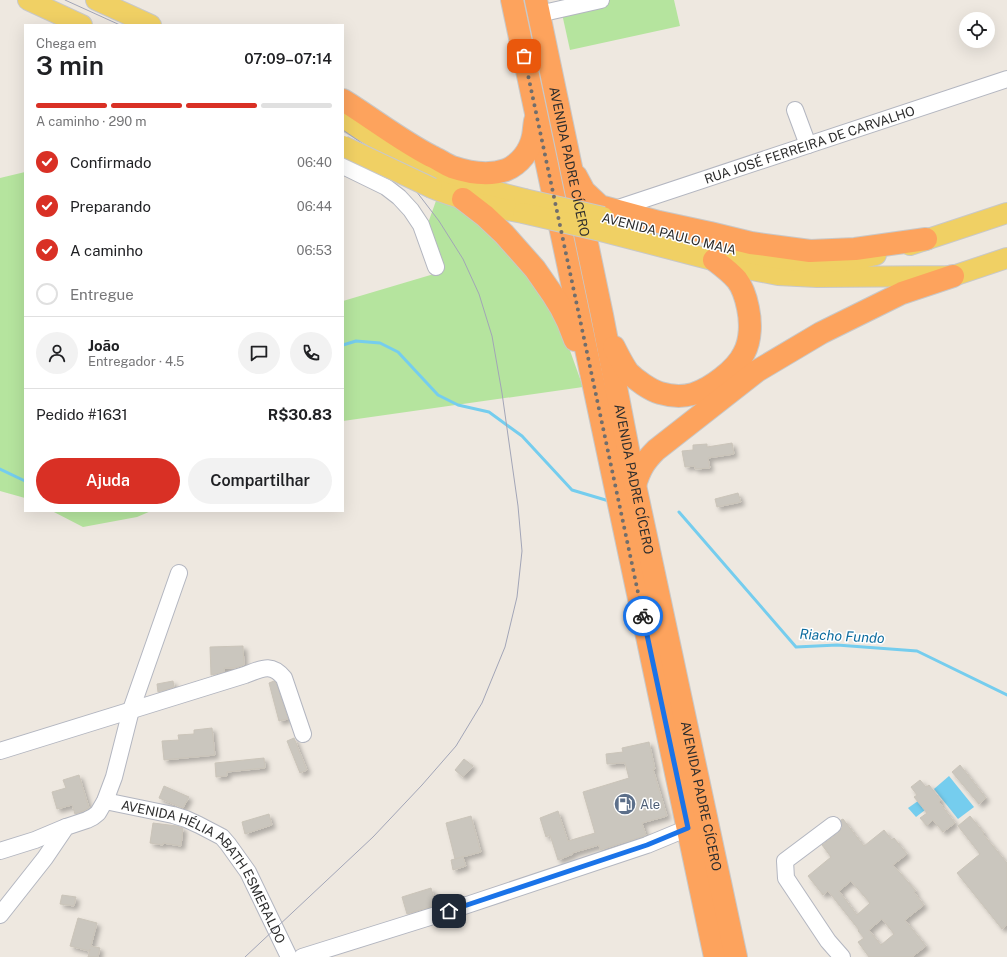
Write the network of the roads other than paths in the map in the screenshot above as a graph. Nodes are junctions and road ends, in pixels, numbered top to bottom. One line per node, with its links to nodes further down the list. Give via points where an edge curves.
1 (28, 0): 6 (main road)
2 (96, 0): 7 (main road)
3 (512, 0): 11 (highway, AVENIDA PADRE CÍCERO)
4 (601, 0): 5 (street)
5 (537, 7): 15 (highway, AVENIDA PADRE CÍCERO)
6 (80, 24)
7 (149, 24)
8 (1007, 79): 13 (street, RUA JOSÉ FERREIRA DE CARVALHO)
9 (344, 101): 11 (highway, via 419,150 452,167 488,174 511,168 520,162 534,136)
10 (795, 110): 13 (street)
11 (536, 112): 27 (highway, AVENIDA PADRE CÍCERO)
12 (344, 120): 18 (main road, via 410,159 441,174)
13 (808, 145): 20 (street, RUA JOSÉ FERREIRA DE CARVALHO)
14 (344, 146): 17 (main road, bridge, via 432,188)
15 (569, 162): 20 (highway, via 584,191 600,206); 26 (highway, AVENIDA PADRE CÍCERO)
16 (344, 166): 24 (street, via 386,187 411,210 421,225)
17 (463, 199): 18 (main road, via 499,208); 27 (highway, via 504,234 535,269 553,295 568,322 587,383)
18 (523, 206): 20 (main road, bridge)
19 (1007, 213): 21 (main road, AVENIDA PAULO MAIA)
20 (606, 219): 21 (highway, via 659,222 751,243 810,251 855,249); 21 (main road, AVENIDA PAULO MAIA, via 751,254 800,261 847,261 892,251); 23 (main road)
21 (926, 239)
22 (1007, 258): 25 (main road)
23 (714, 260): 25 (main road, via 778,275); 26 (highway, via 728,270 746,296 750,317 749,337 744,353 732,370 706,389 692,395 676,396 658,393 643,384 629,372 614,348)
24 (436, 267)
25 (953, 276): 28 (highway, via 902,293 821,333 757,371 656,450 646,460)
26 (602, 315): 28 (highway, AVENIDA PADRE CÍCERO)
27 (596, 396): 36 (highway, AVENIDA PADRE CÍCERO)
28 (636, 485): 42 (highway, AVENIDA PADRE CÍCERO)
29 (179, 573): 30 (street, AVENIDA HÉLIA ABATH ESMERALDO)
30 (131, 710): 31 (street, via 264,668 272,668 280,672 284,678); 32 (street); 33 (street, AVENIDA HÉLIA ABATH ESMERALDO, via 114,777)
31 (302, 734)
32 (0, 751)
33 (105, 801): 35 (street, AVENIDA HÉLIA ABATH ESMERALDO, via 94,817); 39 (street, AVENIDA HÉLIA ABATH ESMERALDO, via 186,819 222,838 248,872)
34 (833, 825): 43 (street, via 785,861 786,878 828,942)
35 (66, 827): 37 (street, AVENIDA HÉLIA ABATH ESMERALDO); 38 (street)
36 (688, 828): 40 (street, via 589,865); 41 (highway, AVENIDA PADRE CÍCERO)
37 (0, 851)
38 (0, 915)
39 (289, 957)
40 (302, 957)
41 (715, 957)
42 (736, 957)
43 (842, 957)

